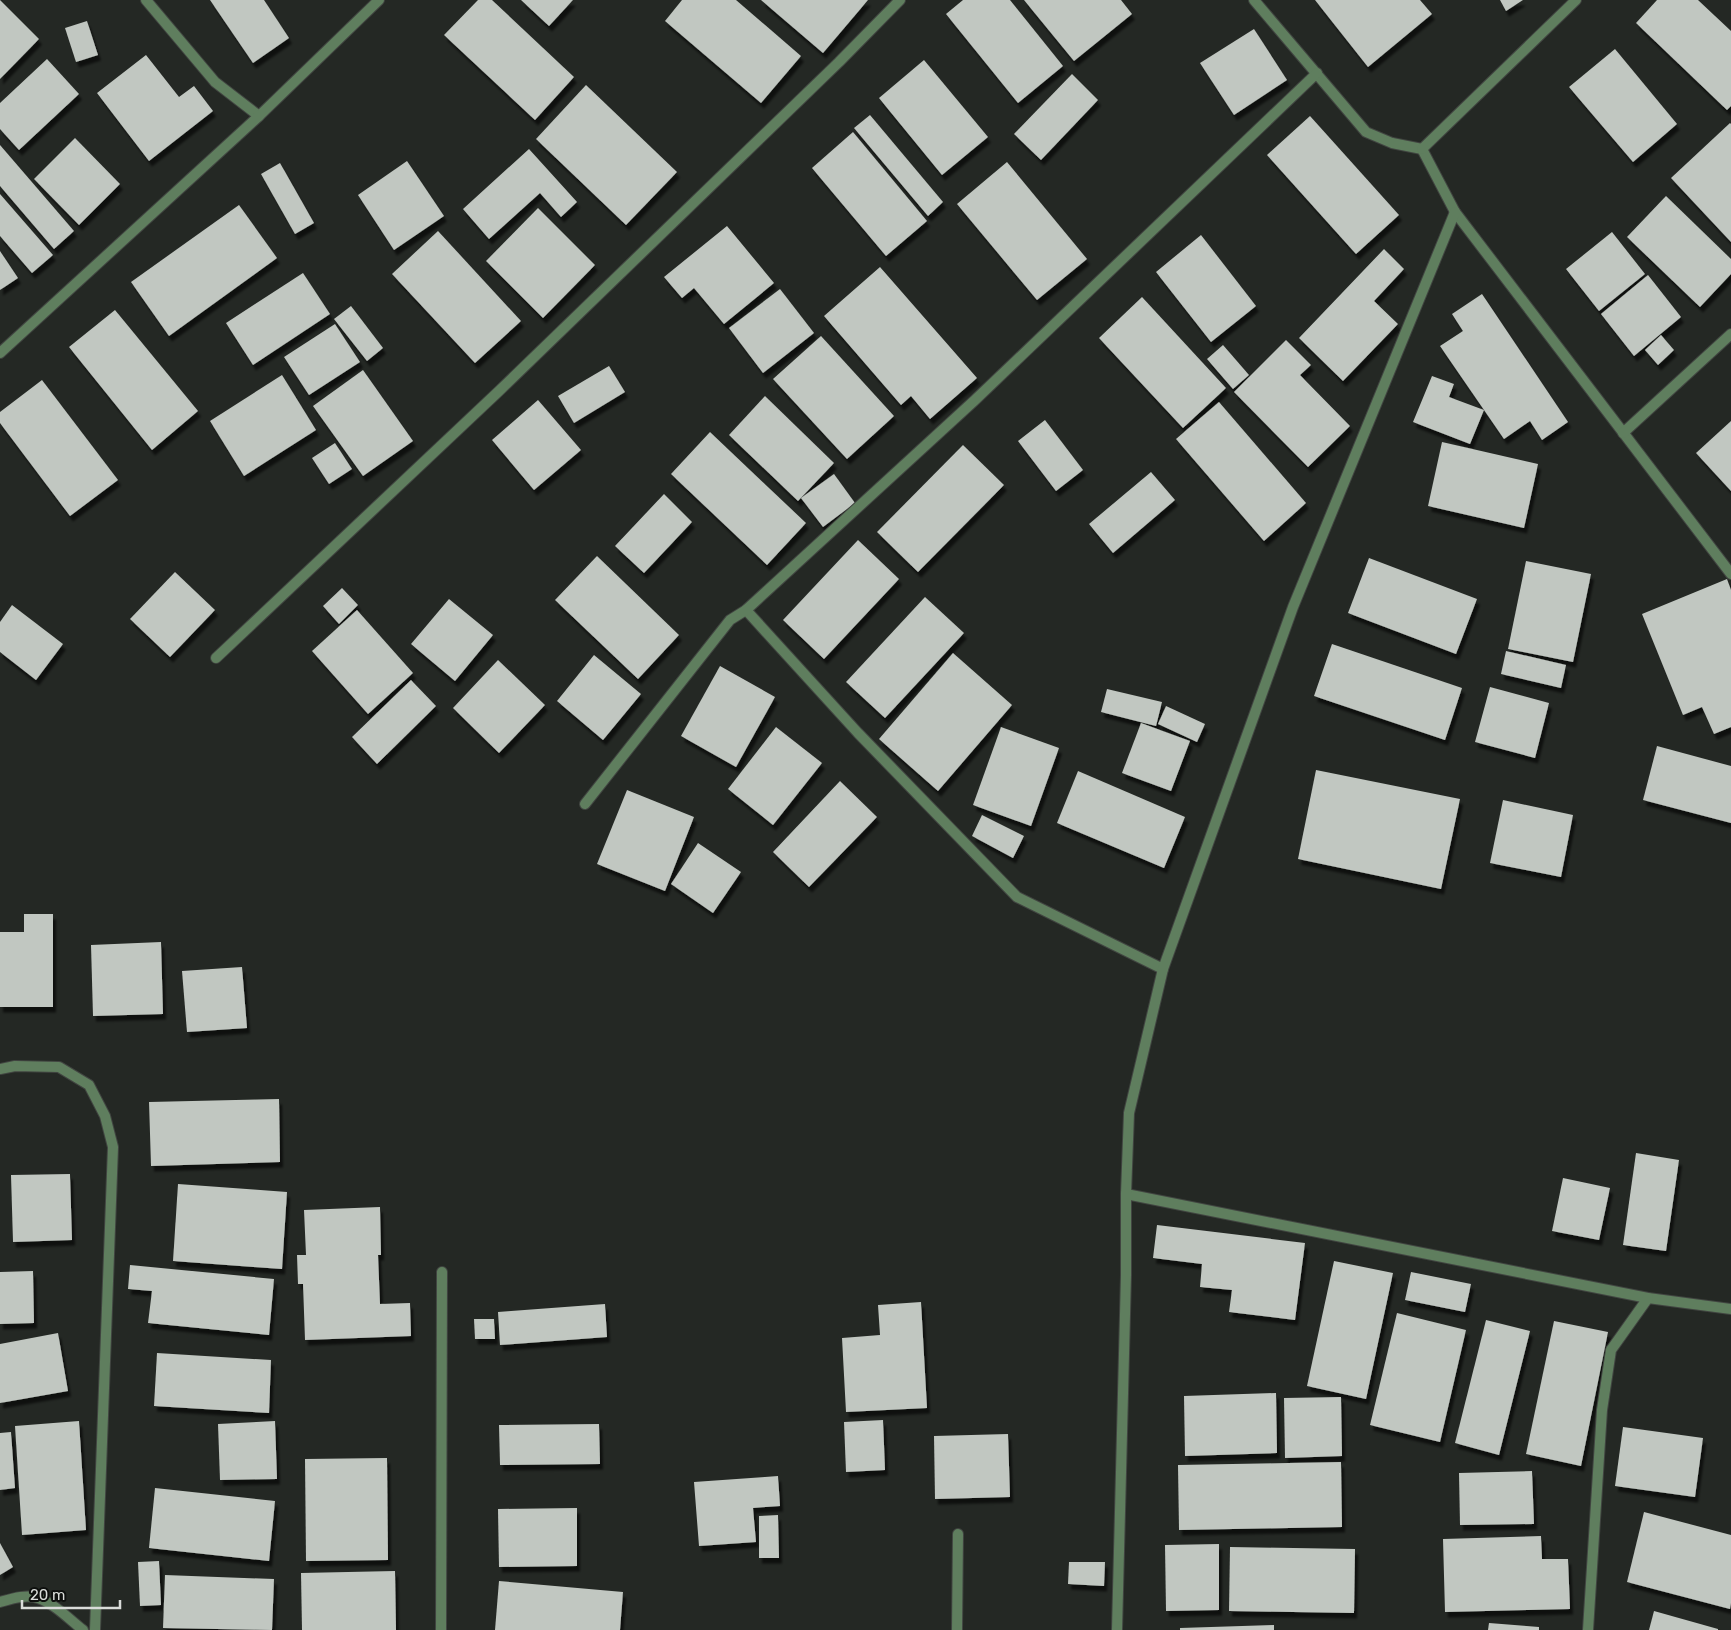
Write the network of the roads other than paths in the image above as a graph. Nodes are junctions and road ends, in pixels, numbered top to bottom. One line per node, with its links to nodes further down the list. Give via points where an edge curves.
1 (146, 0): 7 (street, via 215,82)
2 (379, 0): 7 (street)
3 (900, 0): 15 (street, via 499,391)
4 (1254, 0): 6 (street)
5 (1576, 0): 8 (street)
6 (1318, 74): 8 (street, via 1366,132 1392,143); 14 (street, via 975,400)
7 (259, 116): 11 (street)
8 (1422, 149): 9 (street)
9 (1455, 212): 12 (street); 17 (street, via 1293,607)
10 (1731, 334): 12 (street)
11 (0, 353)
12 (1623, 433): 13 (street)
13 (1731, 574)
14 (746, 610): 16 (street, via 730,620); 17 (street, via 858,733 1017,897)
15 (216, 658)
16 (585, 804)
17 (1163, 969): 19 (street, via 1129,1113)
18 (0, 1069): 26 (street, via 59,1067 89,1085 105,1116 113,1147)
19 (1126, 1194): 21 (street); 29 (street)
20 (442, 1272): 27 (street)
21 (1648, 1298): 22 (street); 30 (street, via 1611,1350 1602,1410)
22 (1731, 1309)
23 (958, 1534): 28 (street)
24 (0, 1602): 25 (street, via 17,1597 37,1598)
25 (83, 1630)
26 (95, 1630)
27 (441, 1630)
28 (957, 1630)
29 (1117, 1630)
30 (1588, 1630)

